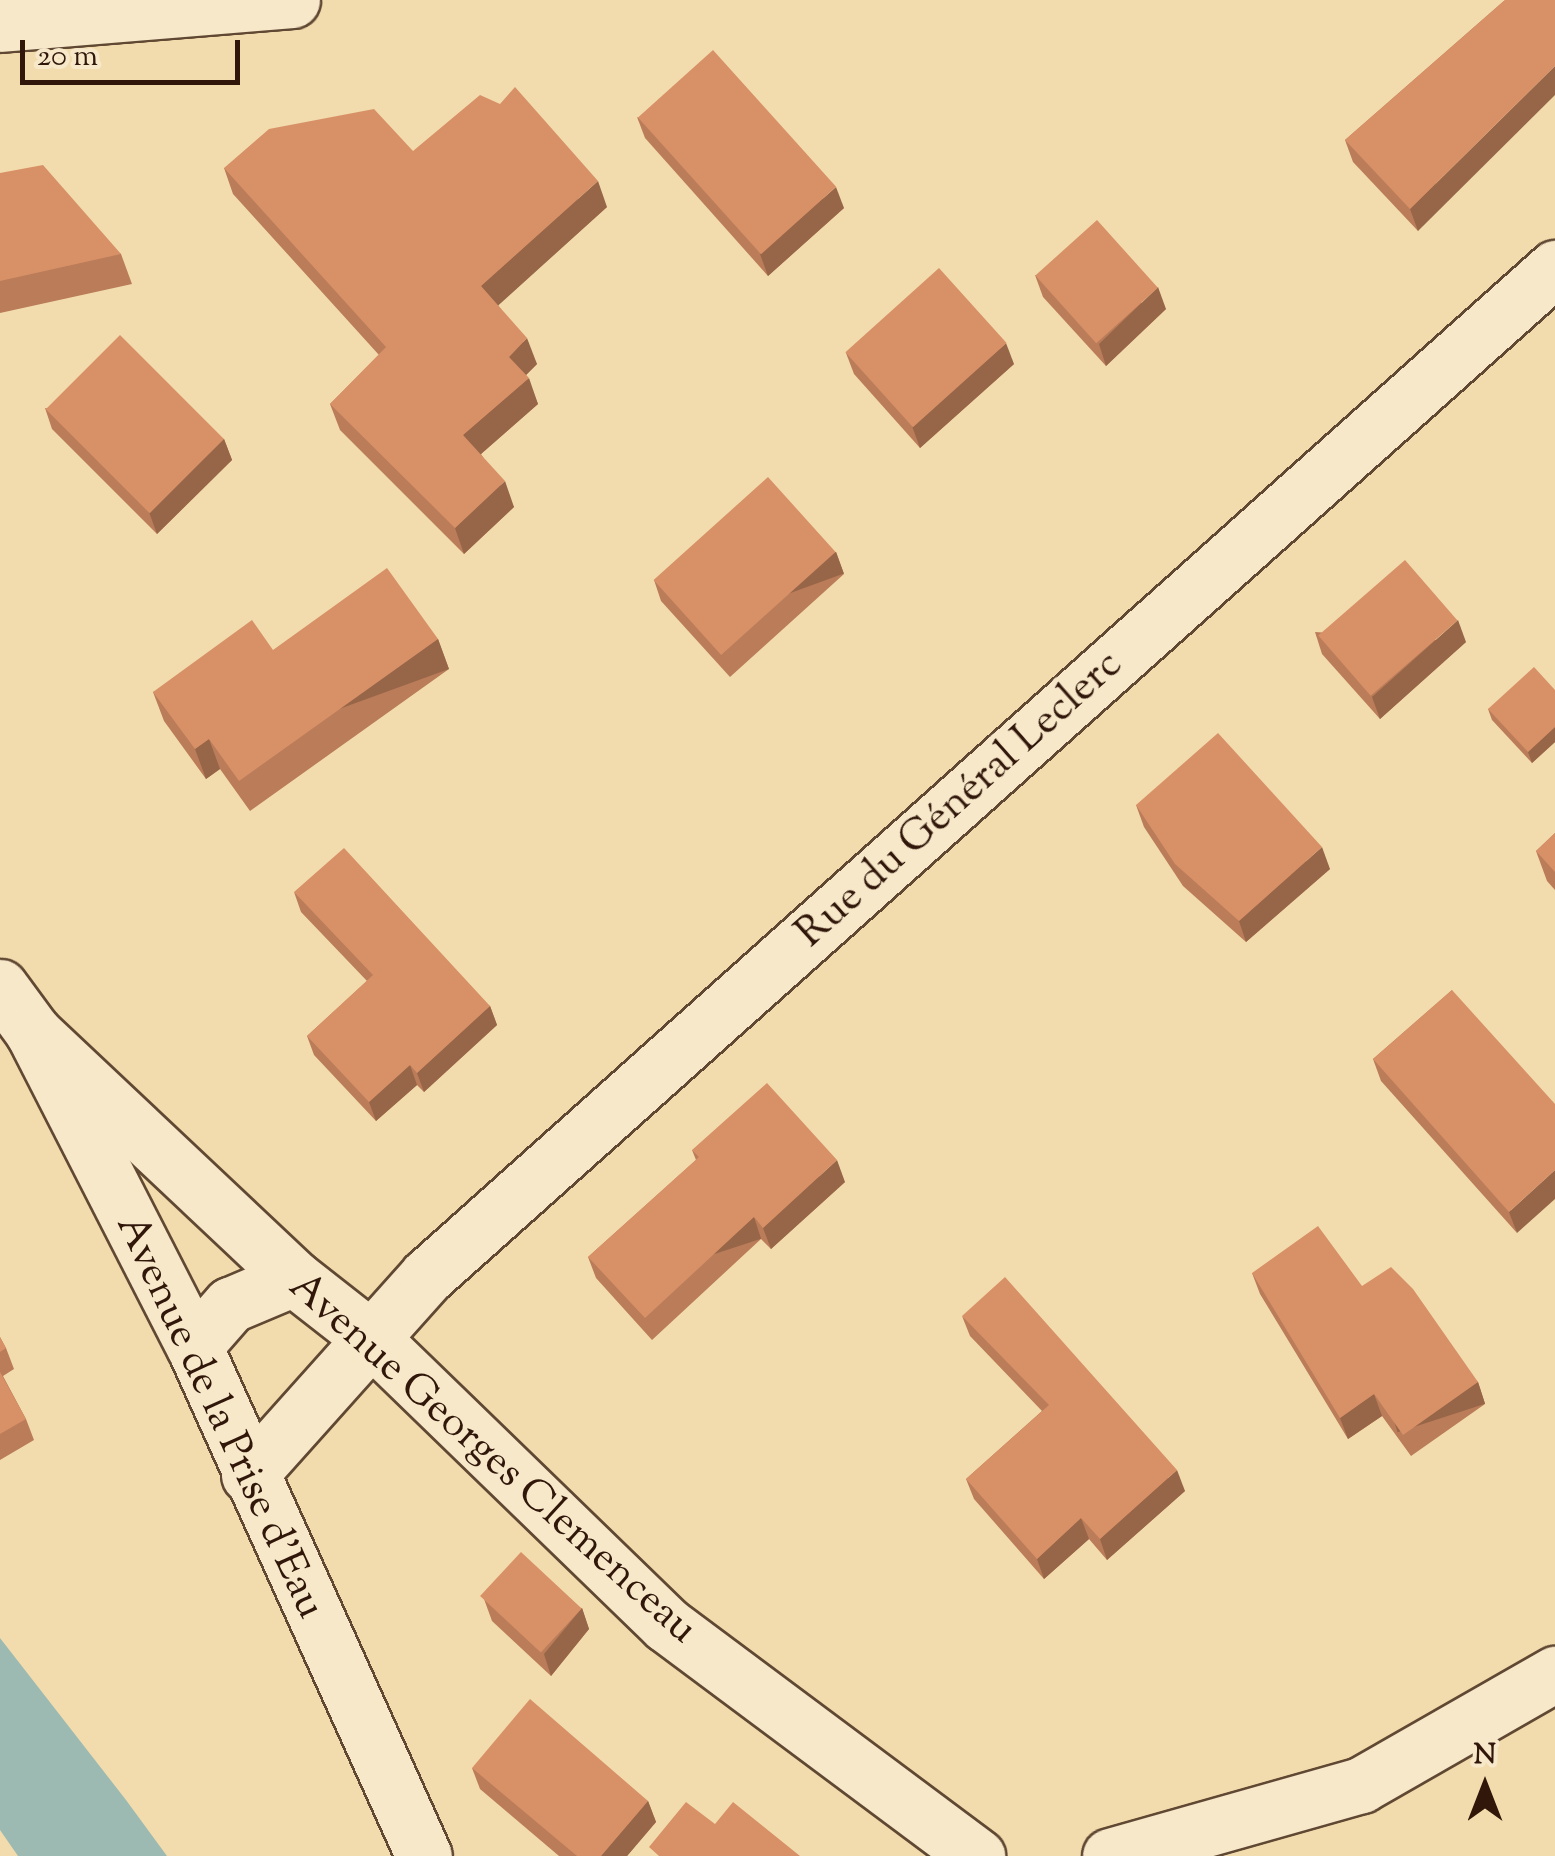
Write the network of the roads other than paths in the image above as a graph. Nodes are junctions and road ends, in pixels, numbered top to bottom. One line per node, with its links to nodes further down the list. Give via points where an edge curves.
1 (292, 0): 2 (street)
2 (0, 24)
3 (1555, 268): 7 (street, Rue du Général Leclerc, via 427,1276)
4 (0, 987): 5 (street, Avenue de la Prise d'Eau)
5 (34, 1032): 6 (street, Avenue Georges Clemenceau); 8 (street, Avenue de la Prise d'Eau)
6 (294, 1278): 7 (street, Avenue Georges Clemenceau); 8 (street, via 230,1306)
7 (373, 1340): 9 (street, Rue du Général Leclerc); 12 (street, Avenue Georges Clemenceau, via 667,1624)
8 (194, 1346): 9 (street, Avenue de la Prise d'Eau)
9 (249, 1475): 11 (street, Avenue de la Prise d'Eau)
10 (1555, 1674): 13 (street, via 1361,1785)
11 (424, 1856)
12 (977, 1856)
13 (1110, 1856)

